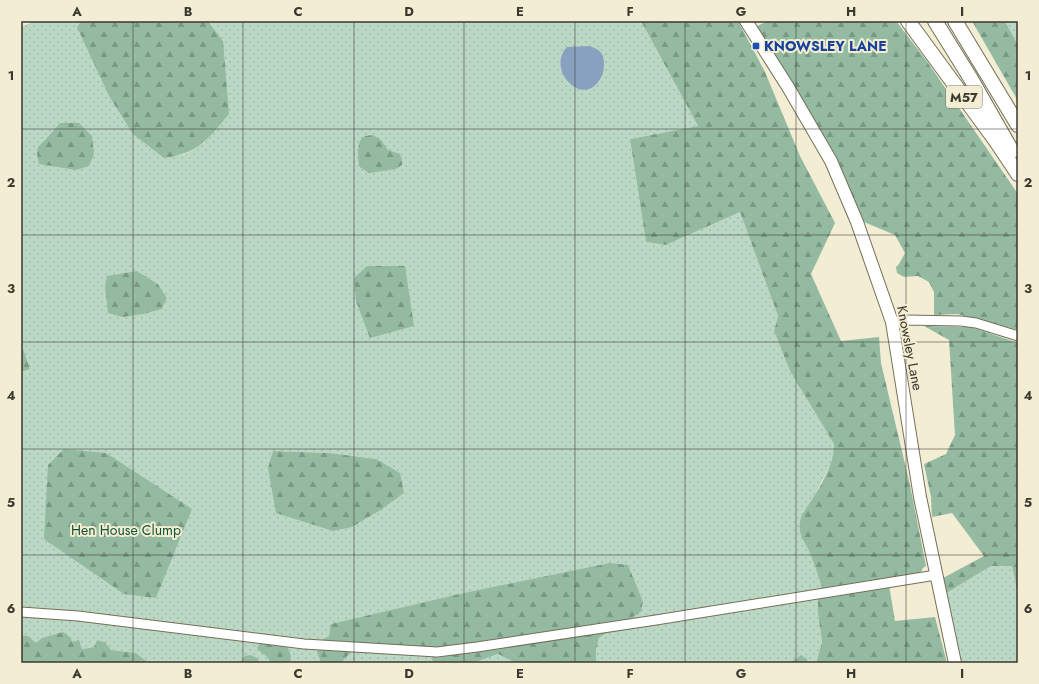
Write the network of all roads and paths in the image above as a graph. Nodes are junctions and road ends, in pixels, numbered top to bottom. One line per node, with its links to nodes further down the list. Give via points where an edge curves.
1 (746, 21): 8 (main road, Knowsley Lane, via 831,161 857,222)
2 (908, 21): 7 (highway, M57)
3 (935, 21): 6 (highway, M57)
4 (955, 21): 5 (highway, M57)
5 (1018, 125)
6 (1018, 162)
7 (1018, 174)
8 (892, 322): 9 (street, via 961,320); 10 (main road, Knowsley Lane, via 920,497)
9 (1018, 336)
10 (936, 575): 11 (street, via 437,652 304,644 78,616); 12 (main road, Knowsley Lane)
11 (21, 612)
12 (955, 663)

